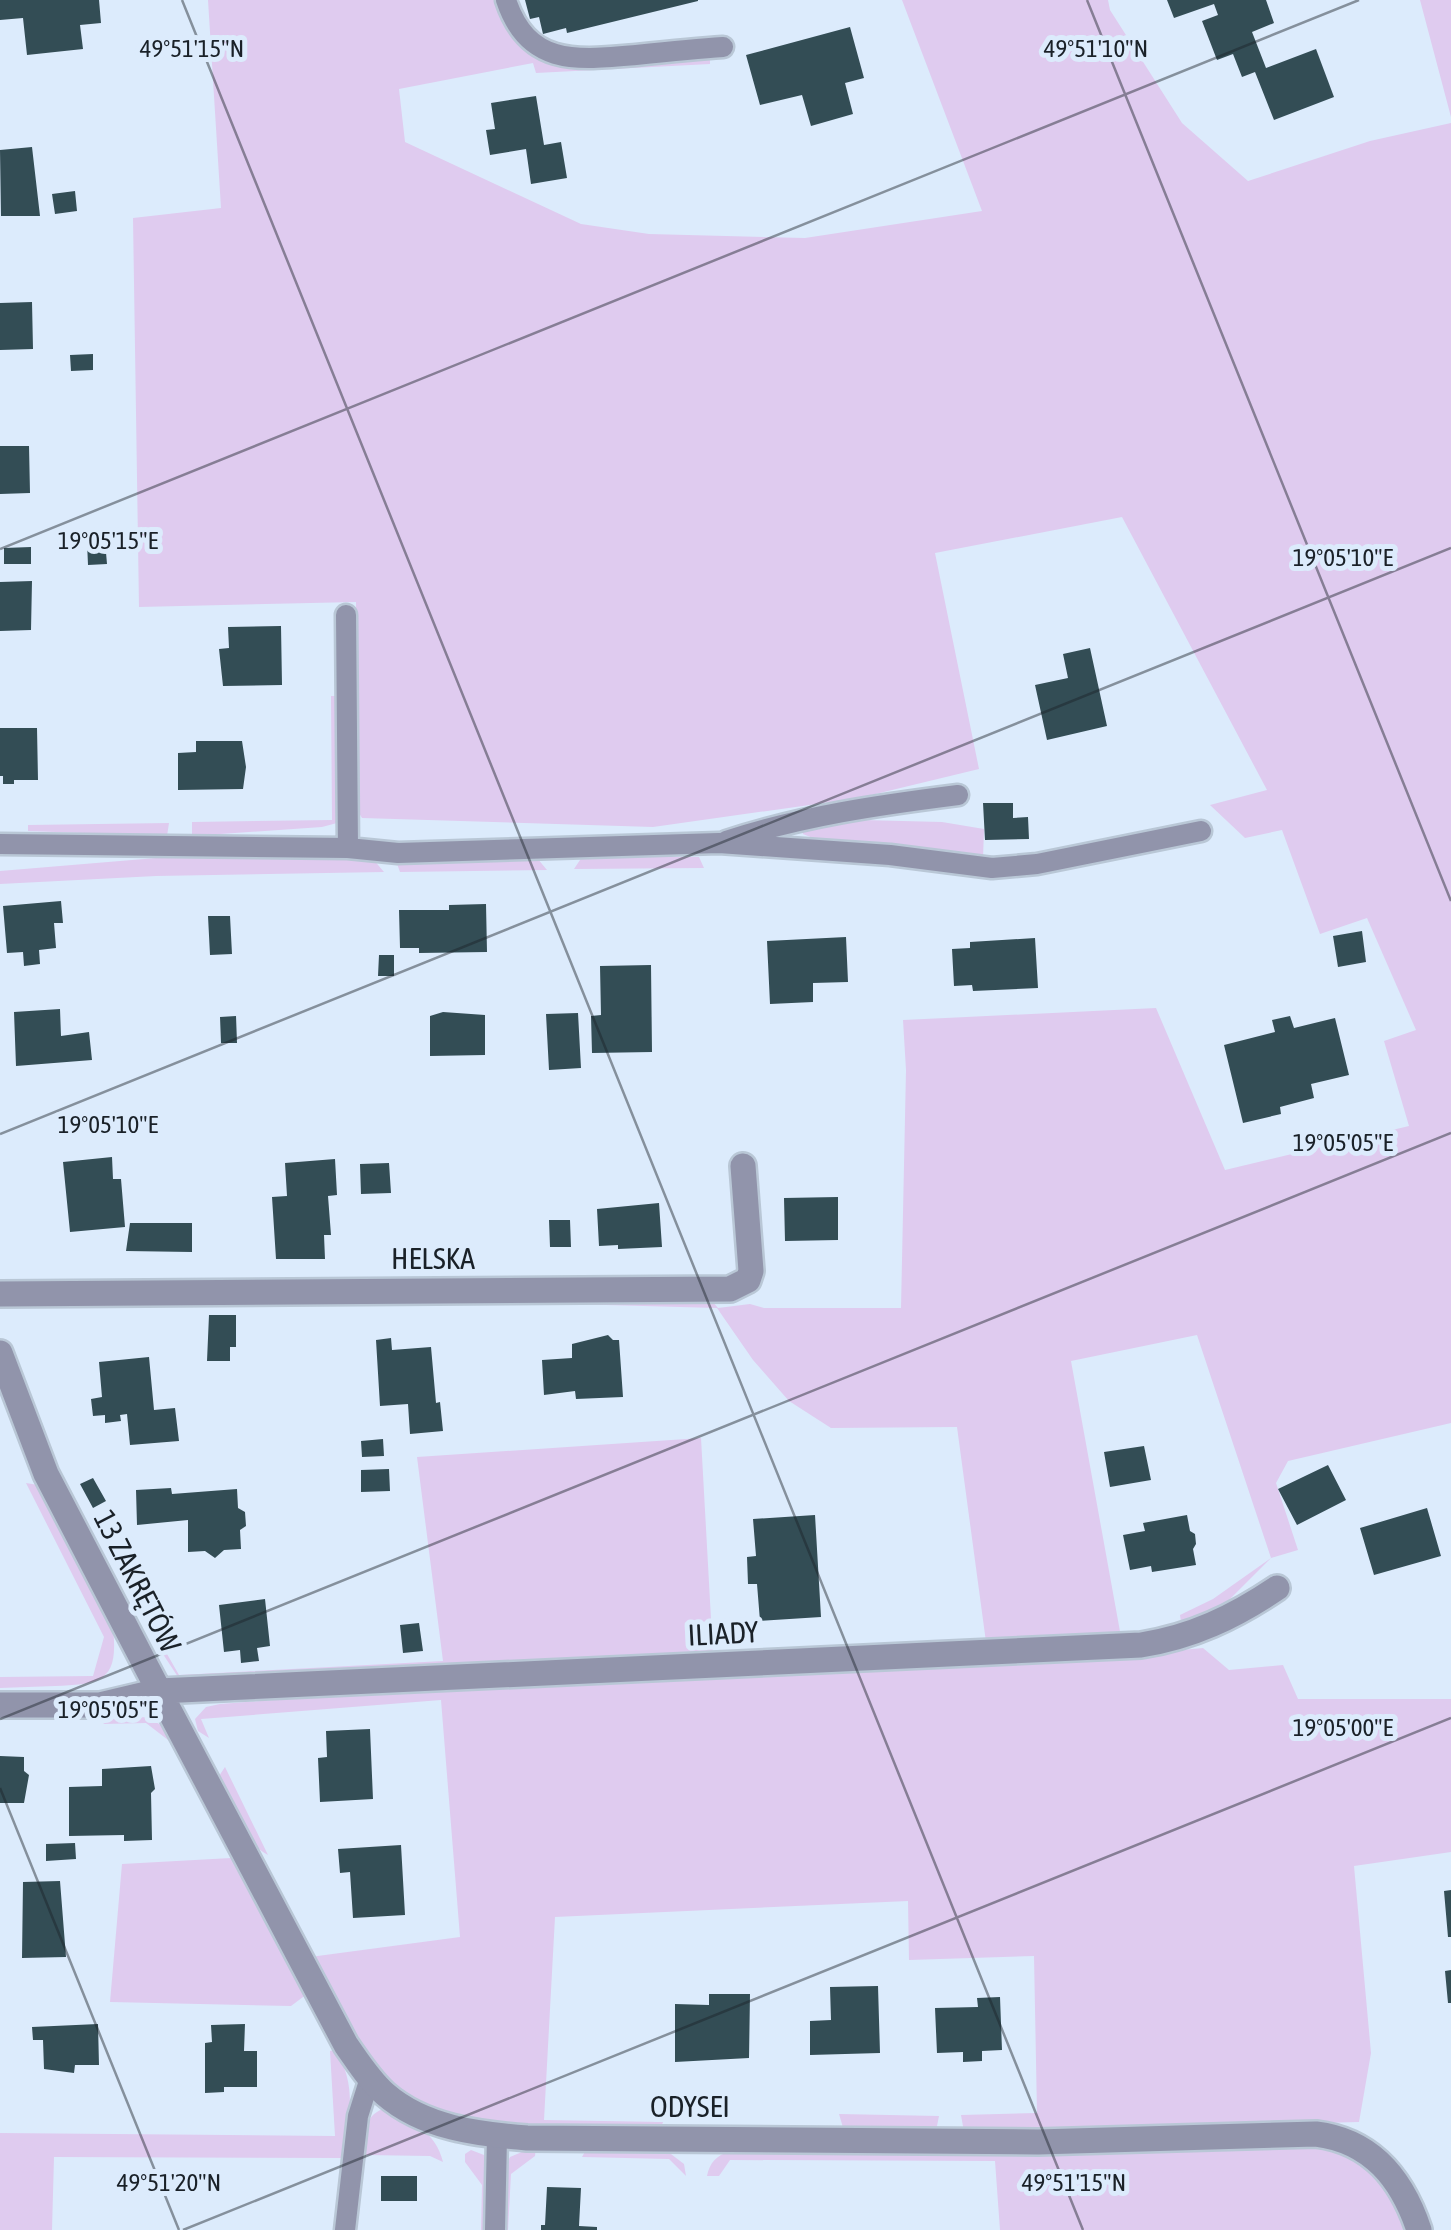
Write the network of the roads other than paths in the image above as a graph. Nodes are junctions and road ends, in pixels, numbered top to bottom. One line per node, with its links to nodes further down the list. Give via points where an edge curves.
1 (506, 0): 2 (lane, via 515,23 537,47 568,58)
2 (723, 46)
3 (346, 614): 8 (lane)
4 (958, 796): 6 (lane, via 820,816)
5 (1201, 831): 6 (lane, via 992,868)
6 (720, 843): 8 (lane, via 398,853)
7 (0, 844): 8 (lane)
8 (348, 848)
9 (742, 1166): 10 (street, HELSKA, via 751,1271 730,1289)
10 (0, 1294)
11 (0, 1353): 13 (street, 13 ZAKRĘTÓW, via 46,1474)
12 (1277, 1588): 13 (street, ILIADY, via 1225,1620 1141,1645)
13 (159, 1692): 14 (street, 13 ZAKRĘTÓW, via 100,1705); 15 (street, ODYSEI, via 346,2045)
14 (0, 1705)
15 (370, 2078): 16 (street, ODYSEI, via 422,2116); 17 (lane, via 358,2116)
16 (497, 2136): 18 (lane); 19 (street, ODYSEI, via 1038,2142 1316,2134 1346,2140 1382,2163 1406,2196)
17 (345, 2230)
18 (496, 2230)
19 (1419, 2230)

